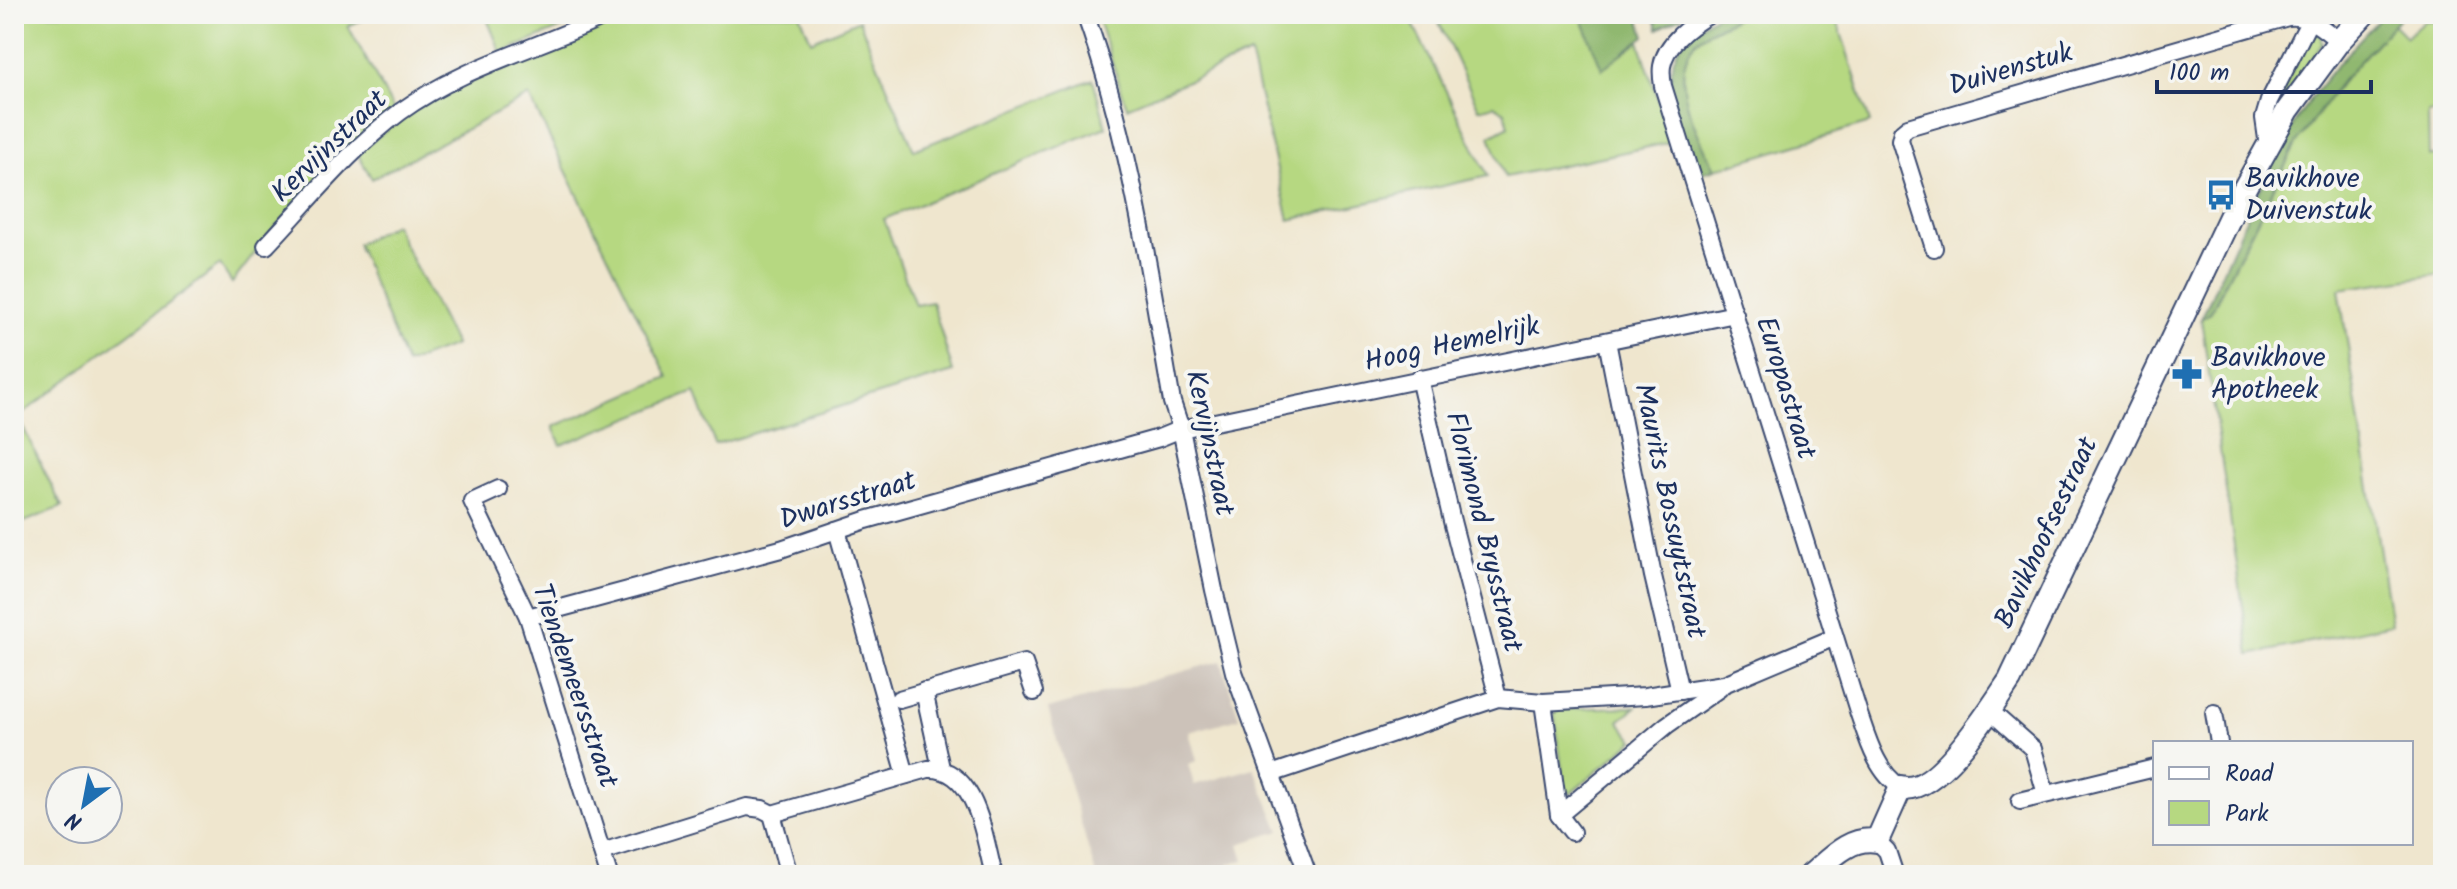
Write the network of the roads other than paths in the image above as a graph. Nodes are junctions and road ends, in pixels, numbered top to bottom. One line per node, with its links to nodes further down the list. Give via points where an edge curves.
1 (610, 14): 8 (street, Kervijnstraat, via 510,54 400,112)
2 (1085, 14): 13 (street, Kervijnstraat, via 1118,118)
3 (1710, 14): 10 (street, Europastraat, via 1675,41 1662,65 1663,86)
4 (2364, 14): 6 (street, Bavikhoofsestraat)
5 (2310, 20): 6 (street); 7 (street, via 2269,101 2264,118); 9 (street, Duivenstuk, via 2288,17 1908,127 1900,140)
6 (2339, 41): 7 (street, Bavikhoofsestraat)
7 (2268, 146): 25 (street, Bavikhoofsestraat, via 2027,646)
8 (266, 246)
9 (1934, 248)
10 (1735, 314): 11 (street, Hoog Hemelrijk); 17 (street, Europastraat)
11 (1607, 341): 12 (street, Hoog Hemelrijk); 20 (street, Maurits Bossuytstraat)
12 (1419, 378): 13 (street, Hoog Hemelrijk); 22 (street, Florimond Brysstraat)
13 (1181, 429): 15 (street, Dwarsstraat); 30 (street, Kervijnstraat, via 1234,672)
14 (498, 489): 16 (street, Tiendemeersstraat, via 472,501)
15 (837, 530): 16 (street, Dwarsstraat); 31 (street)
16 (528, 617): 39 (street, Tiendemeersstraat)
17 (1835, 637): 18 (street); 32 (street, Europastraat, via 1872,750)
18 (1724, 684): 20 (street); 36 (street)
19 (924, 691): 21 (street, via 1024,663); 23 (street); 28 (street)
20 (1680, 691): 24 (street)
21 (1034, 692)
22 (1498, 698): 24 (street); 30 (street)
23 (899, 699)
24 (1543, 702): 36 (street)
25 (1989, 710): 32 (street, Bavikhoofsestraat, via 1933,777 1916,787); 33 (street, via 2033,749)
26 (2214, 713): 27 (street)
27 (2219, 741)
28 (941, 768): 31 (street); 42 (street, via 972,795)
29 (2153, 768): 33 (street)
30 (1271, 774): 43 (street, Kervijnstraat)
31 (906, 775): 35 (street)
32 (1901, 787): 38 (street)
33 (2046, 794): 34 (street)
34 (2020, 801)
35 (772, 814): 39 (street, via 747,807); 41 (street)
36 (1559, 815): 37 (street)
37 (1572, 832)
38 (1877, 841): 44 (street, via 1843,848); 45 (street, via 1887,851)
39 (602, 852): 40 (street, Tiendemeersstraat)
40 (609, 875)
41 (789, 875)
42 (994, 875)
43 (1308, 875)
44 (1811, 875)
45 (1895, 875)

